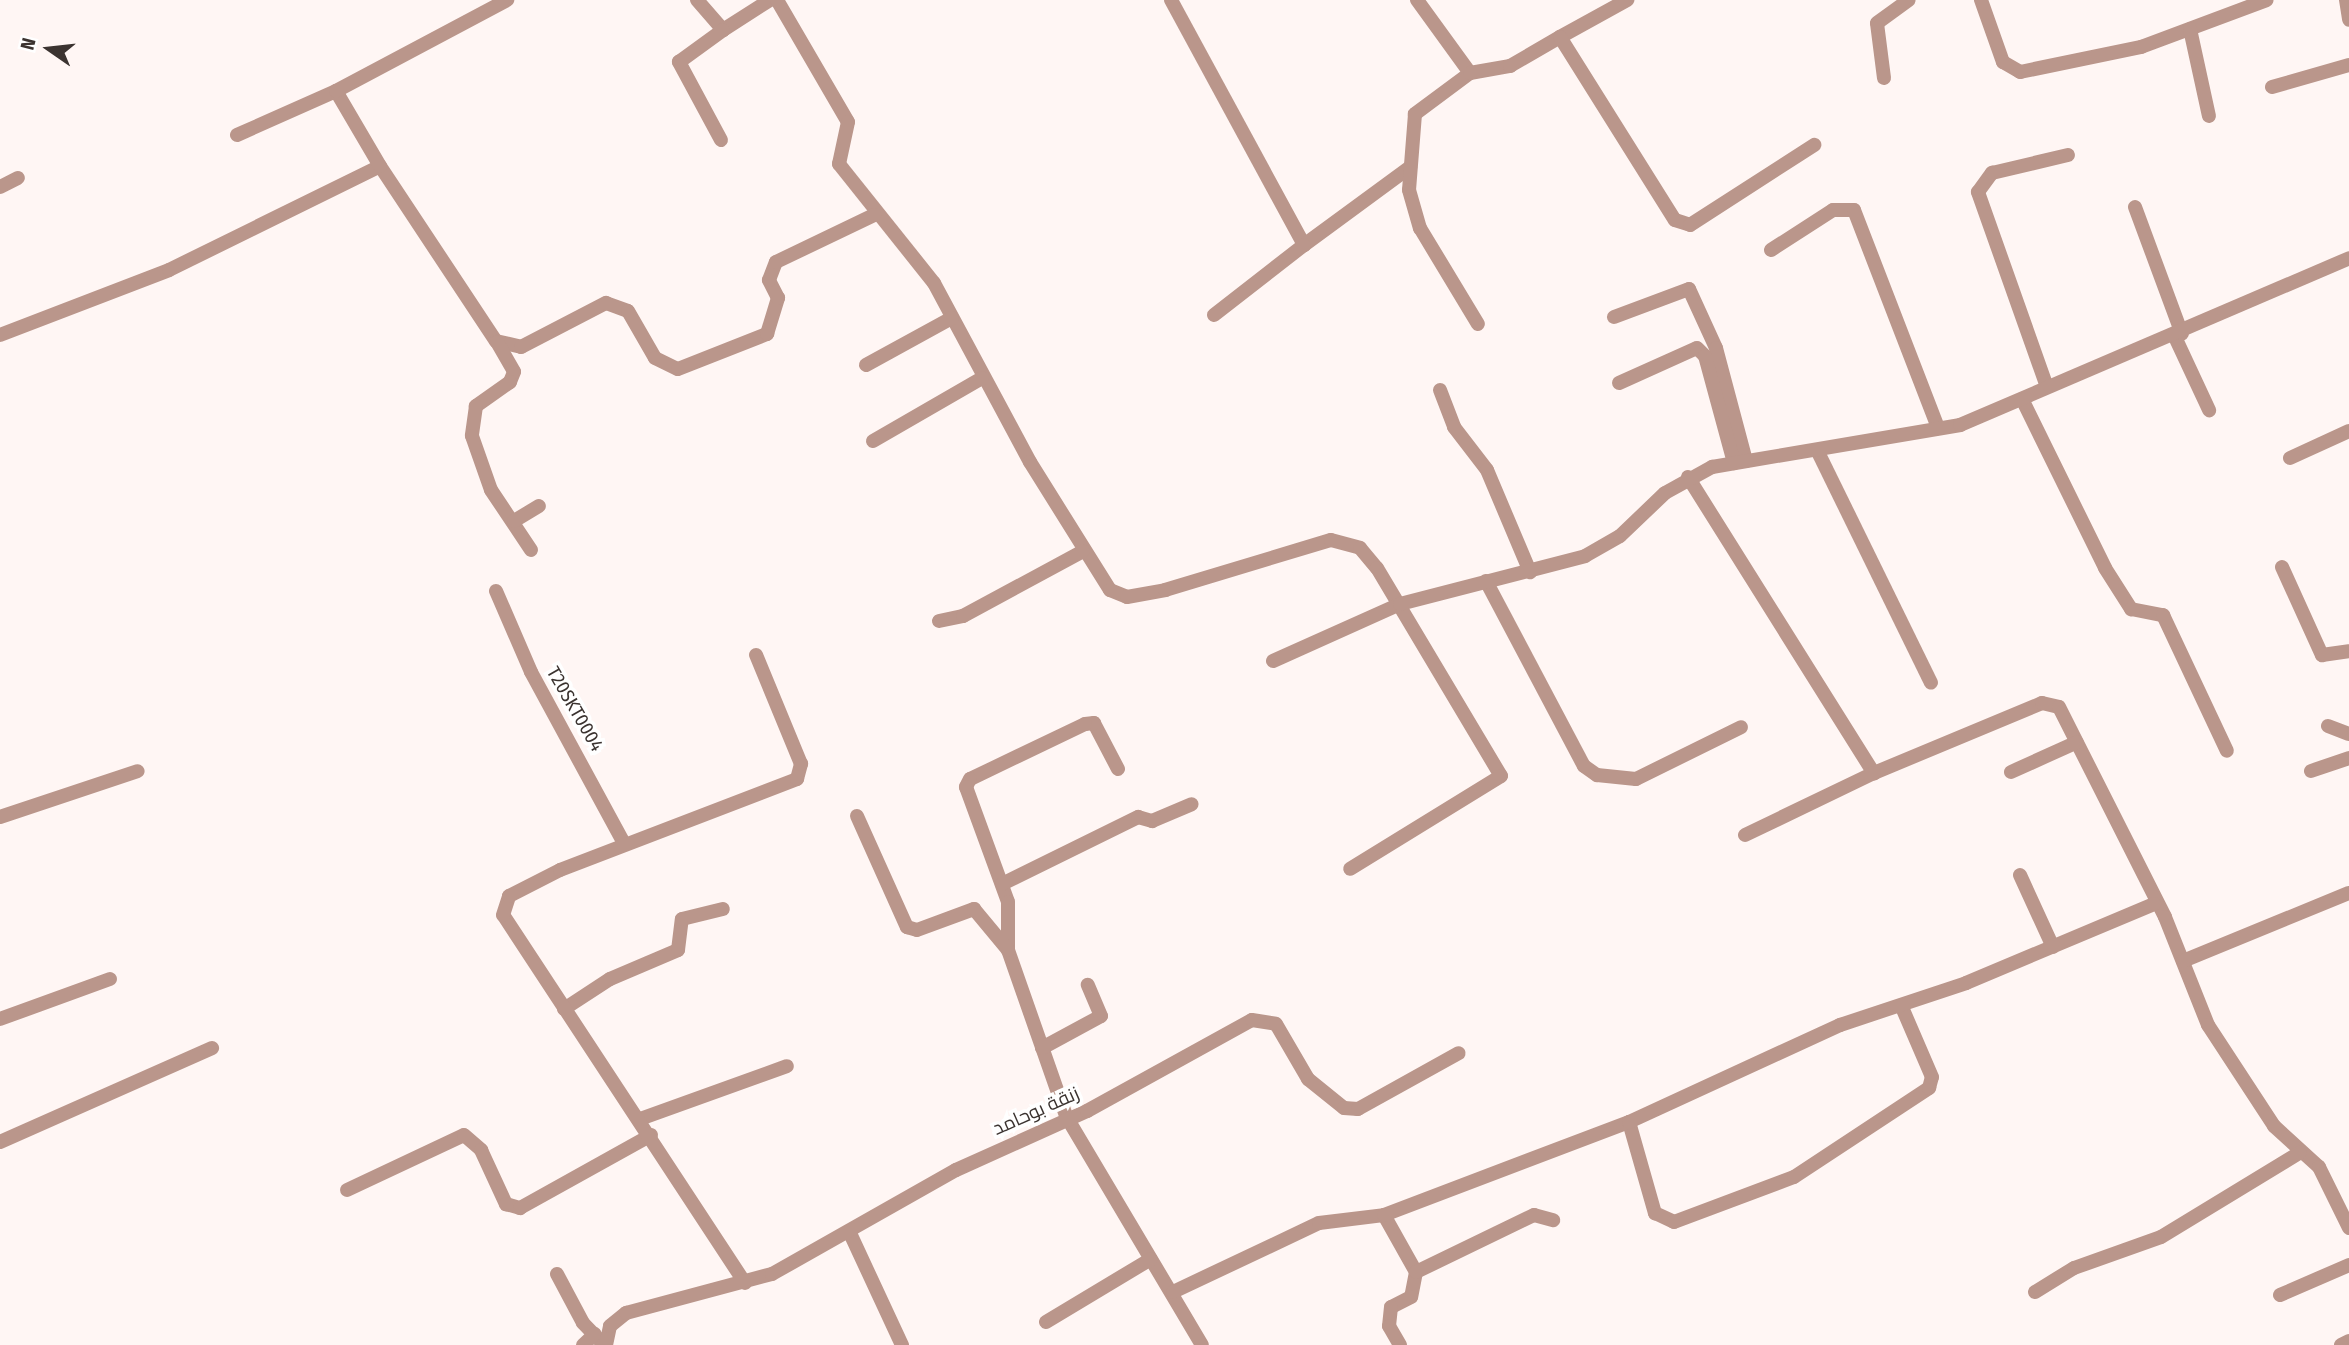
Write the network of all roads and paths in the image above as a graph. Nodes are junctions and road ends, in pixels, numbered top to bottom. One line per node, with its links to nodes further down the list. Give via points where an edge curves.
1 (507, 0): 20 (street)
2 (697, 0): 14 (street)
3 (770, 0): 14 (street)
4 (777, 0): 31 (street, via 848,122 839,164)
5 (1171, 0): 32 (street)
6 (1417, 0): 17 (street)
7 (1627, 0): 15 (street)
8 (1909, 0): 18 (street, via 1877,23)
9 (1981, 0): 13 (street, via 2003,62 2020,72 2090,61)
10 (2267, 0): 13 (street)
11 (2346, 0): 12 (street)
12 (2349, 20)
13 (2190, 29): 21 (street)
14 (723, 30): 23 (street, via 679,62)
15 (1560, 37): 17 (street, via 1510,66); 24 (street, via 1675,220 1690,225)
16 (2349, 65): 19 (street)
17 (1470, 72): 27 (street, via 1415,114)
18 (1884, 78)
19 (2272, 87)
20 (336, 91): 22 (street); 26 (street)
21 (2209, 117)
22 (237, 135)
23 (721, 140)
24 (1814, 145)
25 (2068, 155): 45 (street, via 1992,173 1978,192)
26 (380, 166): 39 (street, via 169,270); 41 (street)
27 (1410, 167): 32 (street); 38 (street, via 1409,190 1420,228)
28 (18, 178): 29 (street)
29 (0, 187)
30 (2135, 207): 40 (street)
31 (874, 215): 37 (street, via 934,282); 41 (street, via 776,262 769,280 778,298 766,334 686,367 665,367 628,311 606,303 521,347)
32 (1304, 244): 35 (street)
33 (1771, 250): 49 (street, via 1833,210 1854,210)
34 (2349, 258): 40 (street)
35 (1214, 315)
36 (1614, 317): 54 (street, via 1689,289 1716,348)
37 (952, 318): 42 (street); 43 (street)
38 (1478, 324)
39 (0, 335)
40 (2179, 336): 45 (street); 48 (street)
41 (496, 341): 57 (street, via 514,372 510,382 476,406 472,436 491,490)
42 (866, 365)
43 (982, 378): 51 (street); 59 (street)
44 (1619, 383): 54 (street, via 1697,348 1705,356)
45 (2047, 387): 47 (street)
46 (1440, 390): 61 (street, via 1454,427 1487,470)
47 (2022, 399): 49 (street); 74 (street, via 2105,568 2131,609 2163,615)
48 (2209, 410)
49 (1938, 428): 52 (street)
50 (2349, 431): 53 (street)
51 (873, 441)
52 (1817, 450): 54 (street); 69 (street)
53 (2290, 458)
54 (1740, 462): 55 (street)
55 (1688, 477): 61 (street, via 1620,536 1585,556); 80 (street)
56 (540, 506): 57 (street)
57 (514, 521): 58 (street)
58 (531, 550)
59 (1083, 551): 64 (street, via 1110,590 1127,597 1331,540 1360,548); 65 (street, via 963,616)
60 (2282, 567): 66 (street, via 2322,655)
61 (1531, 572): 62 (street)
62 (1486, 581): 64 (street); 71 (street, via 1584,766 1597,775 1636,779)
63 (496, 591): 85 (street, T20SKT0004, via 531,672)
64 (1400, 604): 68 (street); 86 (street, via 1501,776)
65 (939, 621)
66 (2349, 651)
67 (756, 655): 85 (street, via 801,764 797,779)
68 (1273, 661)
69 (1931, 683)
70 (2328, 726): 72 (street)
71 (1741, 727)
72 (2349, 734)
73 (2077, 742): 79 (street); 80 (street, via 2059,707 2042,703); 90 (street)
74 (2227, 751)
75 (2349, 758): 78 (street)
76 (1118, 769): 88 (street, via 1094,723 970,779 966,787)
77 (138, 771): 83 (street)
78 (2311, 771)
79 (2011, 772)
80 (1874, 773): 84 (street)
81 (1192, 804): 88 (street, via 1152,821 1138,817)
82 (858, 816): 93 (street, via 906,927 917,930 974,909)
83 (0, 817)
84 (1745, 835)
85 (624, 843): 98 (street, via 560,870 503,904 503,915)
86 (1350, 869)
87 (2020, 875): 92 (street)
88 (1002, 884): 93 (street, via 1008,902)
89 (2349, 893): 94 (street)
90 (2154, 904): 92 (street); 94 (street)
91 (723, 909): 98 (street, via 682,919 678,950 610,979)
92 (2053, 947): 97 (street)
93 (1008, 950): 101 (street)
94 (2183, 961): 109 (street, via 2208,1025 2260,1108)
95 (110, 979): 99 (street)
96 (1088, 985): 101 (street, via 1101,1016)
97 (1901, 1005): 106 (street, via 1840,1025); 106 (street, via 1932,1077 1929,1088 1794,1177 1674,1222 1655,1213)
98 (564, 1009): 105 (street)
99 (0, 1019)
100 (212, 1048): 108 (street)
101 (1042, 1048): 104 (street)
102 (1459, 1053): 104 (street, زنقة بوحامد, via 1357,1109 1344,1108 1308,1079 1276,1024 1252,1020 1087,1111)
103 (787, 1066): 105 (street)
104 (1066, 1116): 114 (street, زنقة بوحامد); 115 (street)
105 (640, 1119): 107 (street)
106 (1629, 1122): 111 (street)
107 (651, 1135): 110 (street, via 520,1208 506,1203 481,1150 464,1135); 119 (street)
108 (0, 1142)
109 (2299, 1153): 113 (street, via 2319,1167); 121 (street, via 2161,1237 2074,1268)
110 (347, 1191)
111 (1384, 1215): 117 (street); 120 (street, via 1319,1223)
112 (1553, 1220): 117 (street, via 1534,1215)
113 (2349, 1228)
114 (849, 1231): 119 (street, زنقة بوحامد); 129 (street)
115 (1151, 1259): 120 (street); 123 (street)
116 (2349, 1265): 122 (street)
117 (1416, 1272): 131 (street, via 1411,1297 1391,1307 1389,1326)
118 (557, 1274): 124 (street)
119 (745, 1283): 125 (street, زنقة بوحامد, via 626,1313)
120 (1172, 1292): 130 (street)
121 (2035, 1292)
122 (2280, 1295)
123 (1046, 1322)
124 (583, 1323): 125 (street); 126 (street)
125 (610, 1326): 126 (street)
126 (602, 1341): 128 (street)
127 (2349, 1341): 132 (street)
128 (583, 1345)
129 (902, 1345)
130 (1202, 1345)
131 (1400, 1345)
132 (2341, 1345)

